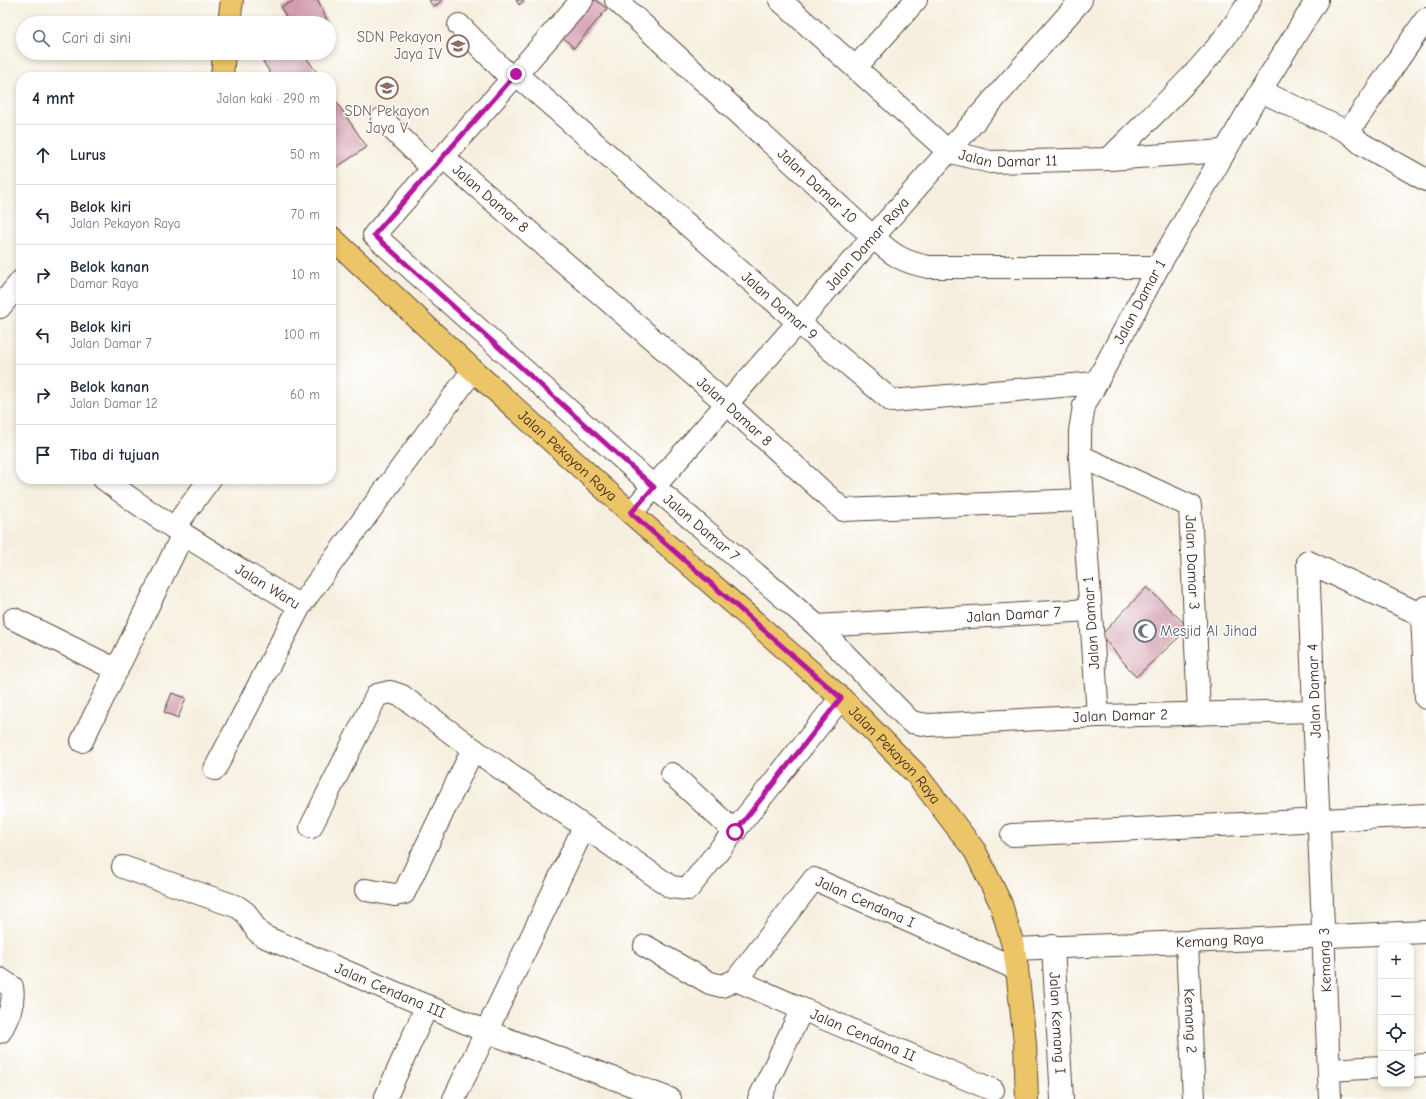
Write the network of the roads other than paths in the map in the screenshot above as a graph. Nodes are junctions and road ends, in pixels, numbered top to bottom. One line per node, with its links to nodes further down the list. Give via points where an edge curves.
1 (232, 0): 9 (main road)
2 (582, 0): 15 (street)
3 (616, 0): 24 (street, Jalan Damar 10)
4 (780, 0): 13 (street, Jalan Damar 11)
5 (916, 0): 13 (street)
6 (1080, 0): 19 (street, Jalan Damar Raya)
7 (1250, 0): 21 (street, via 1239,19 1200,66)
8 (1317, 0): 16 (street, Jalan Damar 1)
9 (230, 16)
10 (1426, 20): 18 (street)
11 (459, 25): 15 (street, Jalan Damar 9)
12 (223, 60): 14 (main road)
13 (856, 67): 19 (street, Jalan Damar 11)
14 (222, 72)
15 (514, 76): 22 (street); 29 (street, Jalan Damar 9)
16 (1256, 96): 18 (street, via 1267,94); 20 (street, Jalan Damar 1)
17 (382, 119): 22 (street, Jalan Damar 8)
18 (1348, 132): 23 (street, via 1362,144)
19 (948, 151): 21 (street, Jalan Damar 11, via 990,162); 24 (street, Jalan Damar Raya)
20 (1224, 151): 21 (street, Jalan Damar 11); 26 (street, Jalan Damar 1)
21 (1109, 159)
22 (437, 163): 32 (street, Jalan Damar 8); 36 (street, Jalan Damar 7, via 374,235)
23 (1426, 180)
24 (873, 237): 26 (street, Jalan Damar 10, via 893,254 910,263 929,267); 29 (street, Jalan Damar Raya)
25 (336, 242): 30 (main road, Jalan Pekayon Raya)
26 (1158, 267): 31 (street, Jalan Damar 1)
27 (16, 291): 28 (street)
28 (9, 305)
29 (798, 322): 31 (street, Jalan Damar 9, via 892,401); 32 (street, Jalan Damar Raya)
30 (473, 370): 38 (main road, Jalan Pekayon Raya); 40 (street, Jalan Waru)
31 (1095, 383): 33 (street, Jalan Damar 1, via 1084,406)
32 (727, 404): 36 (street, Jalan Damar Raya); 37 (street, Jalan Damar 8, via 843,510)
33 (1080, 456): 37 (street, Jalan Damar 1); 49 (street, Jalan Damar 3, via 1190,506)
34 (111, 484): 39 (street, Jalan Waru)
35 (207, 484): 39 (street)
36 (654, 487): 38 (street, Jalan Damar Raya); 44 (street, Jalan Damar 7)
37 (1083, 500): 41 (street, Jalan Damar 1)
38 (631, 513): 46 (main road, Jalan Pekayon Raya)
39 (178, 531): 40 (street, Jalan Waru); 45 (street)
40 (300, 606): 54 (street)
41 (1090, 610): 44 (street, Jalan Damar 7); 50 (street, Jalan Damar 1)
42 (1424, 611): 47 (street); 48 (street, Jalan Damar 4, via 1308,562)
43 (14, 619): 45 (street)
44 (817, 626): 51 (street, Jalan Damar 7, via 911,722)
45 (117, 670): 52 (street)
46 (841, 698): 60 (street); 69 (main road, Jalan Pekayon Raya, via 916,774 974,851 1001,904)
47 (1426, 698)
48 (1314, 711): 49 (street, Jalan Damar 2); 57 (street, Jalan Damar 4)
49 (1199, 714): 50 (street, Jalan Damar 2)
50 (1098, 716): 51 (street, Jalan Damar 2)
51 (928, 725)
52 (82, 741)
53 (473, 749): 58 (street, via 402,696 390,692 377,695); 59 (street); 63 (street, via 404,893 395,895)
54 (215, 769)
55 (672, 774): 60 (street)
56 (1426, 815): 57 (street)
57 (1319, 821): 61 (street); 65 (street, Kemang 3)
58 (311, 827)
59 (584, 827): 60 (street, via 671,887 688,889); 74 (street)
60 (735, 832)
61 (1012, 835)
62 (123, 867): 72 (street, Jalan Cendana III, via 238,907 246,913 263,936)
63 (366, 890)
64 (1426, 932): 65 (street, Kemang Raya)
65 (1324, 935): 66 (street, Kemang Raya); 79 (street, Kemang 3)
66 (1187, 943): 68 (street, Kemang Raya); 87 (street, Kemang 2)
67 (645, 946): 71 (street, via 710,983 722,986)
68 (1053, 946): 69 (street, Kemang Raya); 86 (street, Jalan Kemang I)
69 (1015, 959): 71 (street, Jalan Cendana I, via 814,879); 85 (main road, Jalan Pekayon Raya, via 1025,1043)
70 (0, 979): 75 (street, via 12,987 14,997)
71 (736, 980): 73 (street)
72 (427, 1006): 74 (street, Jalan Cendana III); 81 (street)
73 (802, 1009): 80 (street, Jalan Cendana II); 84 (street, Jalan Cendana II)
74 (485, 1031): 82 (street); 83 (street, Jalan Cendana III)
75 (0, 1032)
76 (1426, 1065): 77 (street)
77 (1414, 1066)
78 (1378, 1068): 79 (street)
79 (1329, 1070): 88 (street, Kemang 3)
80 (993, 1090)
81 (385, 1099)
82 (454, 1099)
83 (670, 1099)
84 (759, 1099)
85 (1027, 1099)
86 (1062, 1099)
87 (1194, 1099)
88 (1330, 1099)

